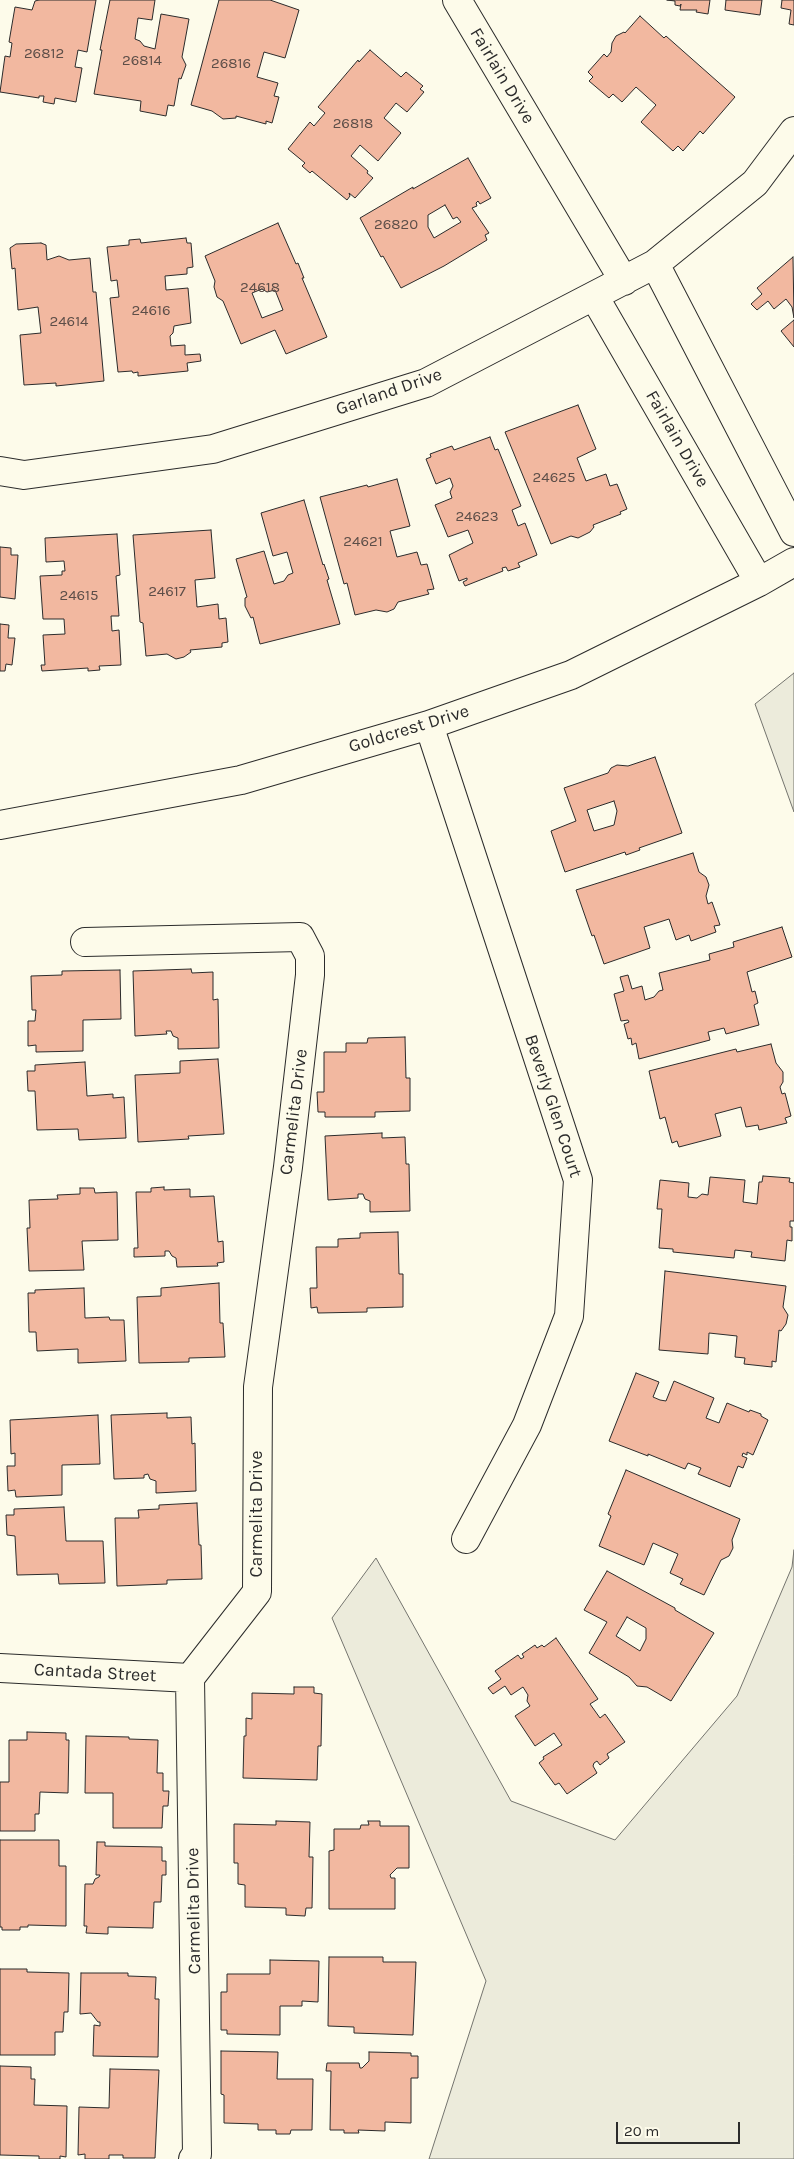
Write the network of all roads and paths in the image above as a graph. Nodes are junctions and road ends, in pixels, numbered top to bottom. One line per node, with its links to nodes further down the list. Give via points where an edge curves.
1 (457, 0): 4 (street, Fairlain Drive)
2 (794, 131): 3 (street, Garland Drive, via 754,183)
3 (655, 264): 4 (street, Garland Drive); 7 (street)
4 (624, 281): 5 (street, Garland Drive)
5 (594, 296): 6 (street, Garland Drive, via 426,383 212,449 24,475); 9 (street, Fairlain Drive)
6 (0, 471)
7 (794, 532)
8 (794, 562): 9 (street, Goldcrest Drive)
9 (759, 582): 10 (street, Goldcrest Drive, via 571,675)
10 (429, 725): 11 (street, Goldcrest Drive, via 241,780); 13 (street, Beverly Glen Court, via 578,1180 568,1316 526,1425)
11 (0, 825)
12 (85, 942): 15 (street, Carmelita Drive, via 300,937 310,956 288,1167 258,1387 257,1592)
13 (466, 1539)
14 (0, 1668): 15 (street, Cantada Street)
15 (190, 1678): 16 (street, Carmelita Drive)
16 (195, 2156)

